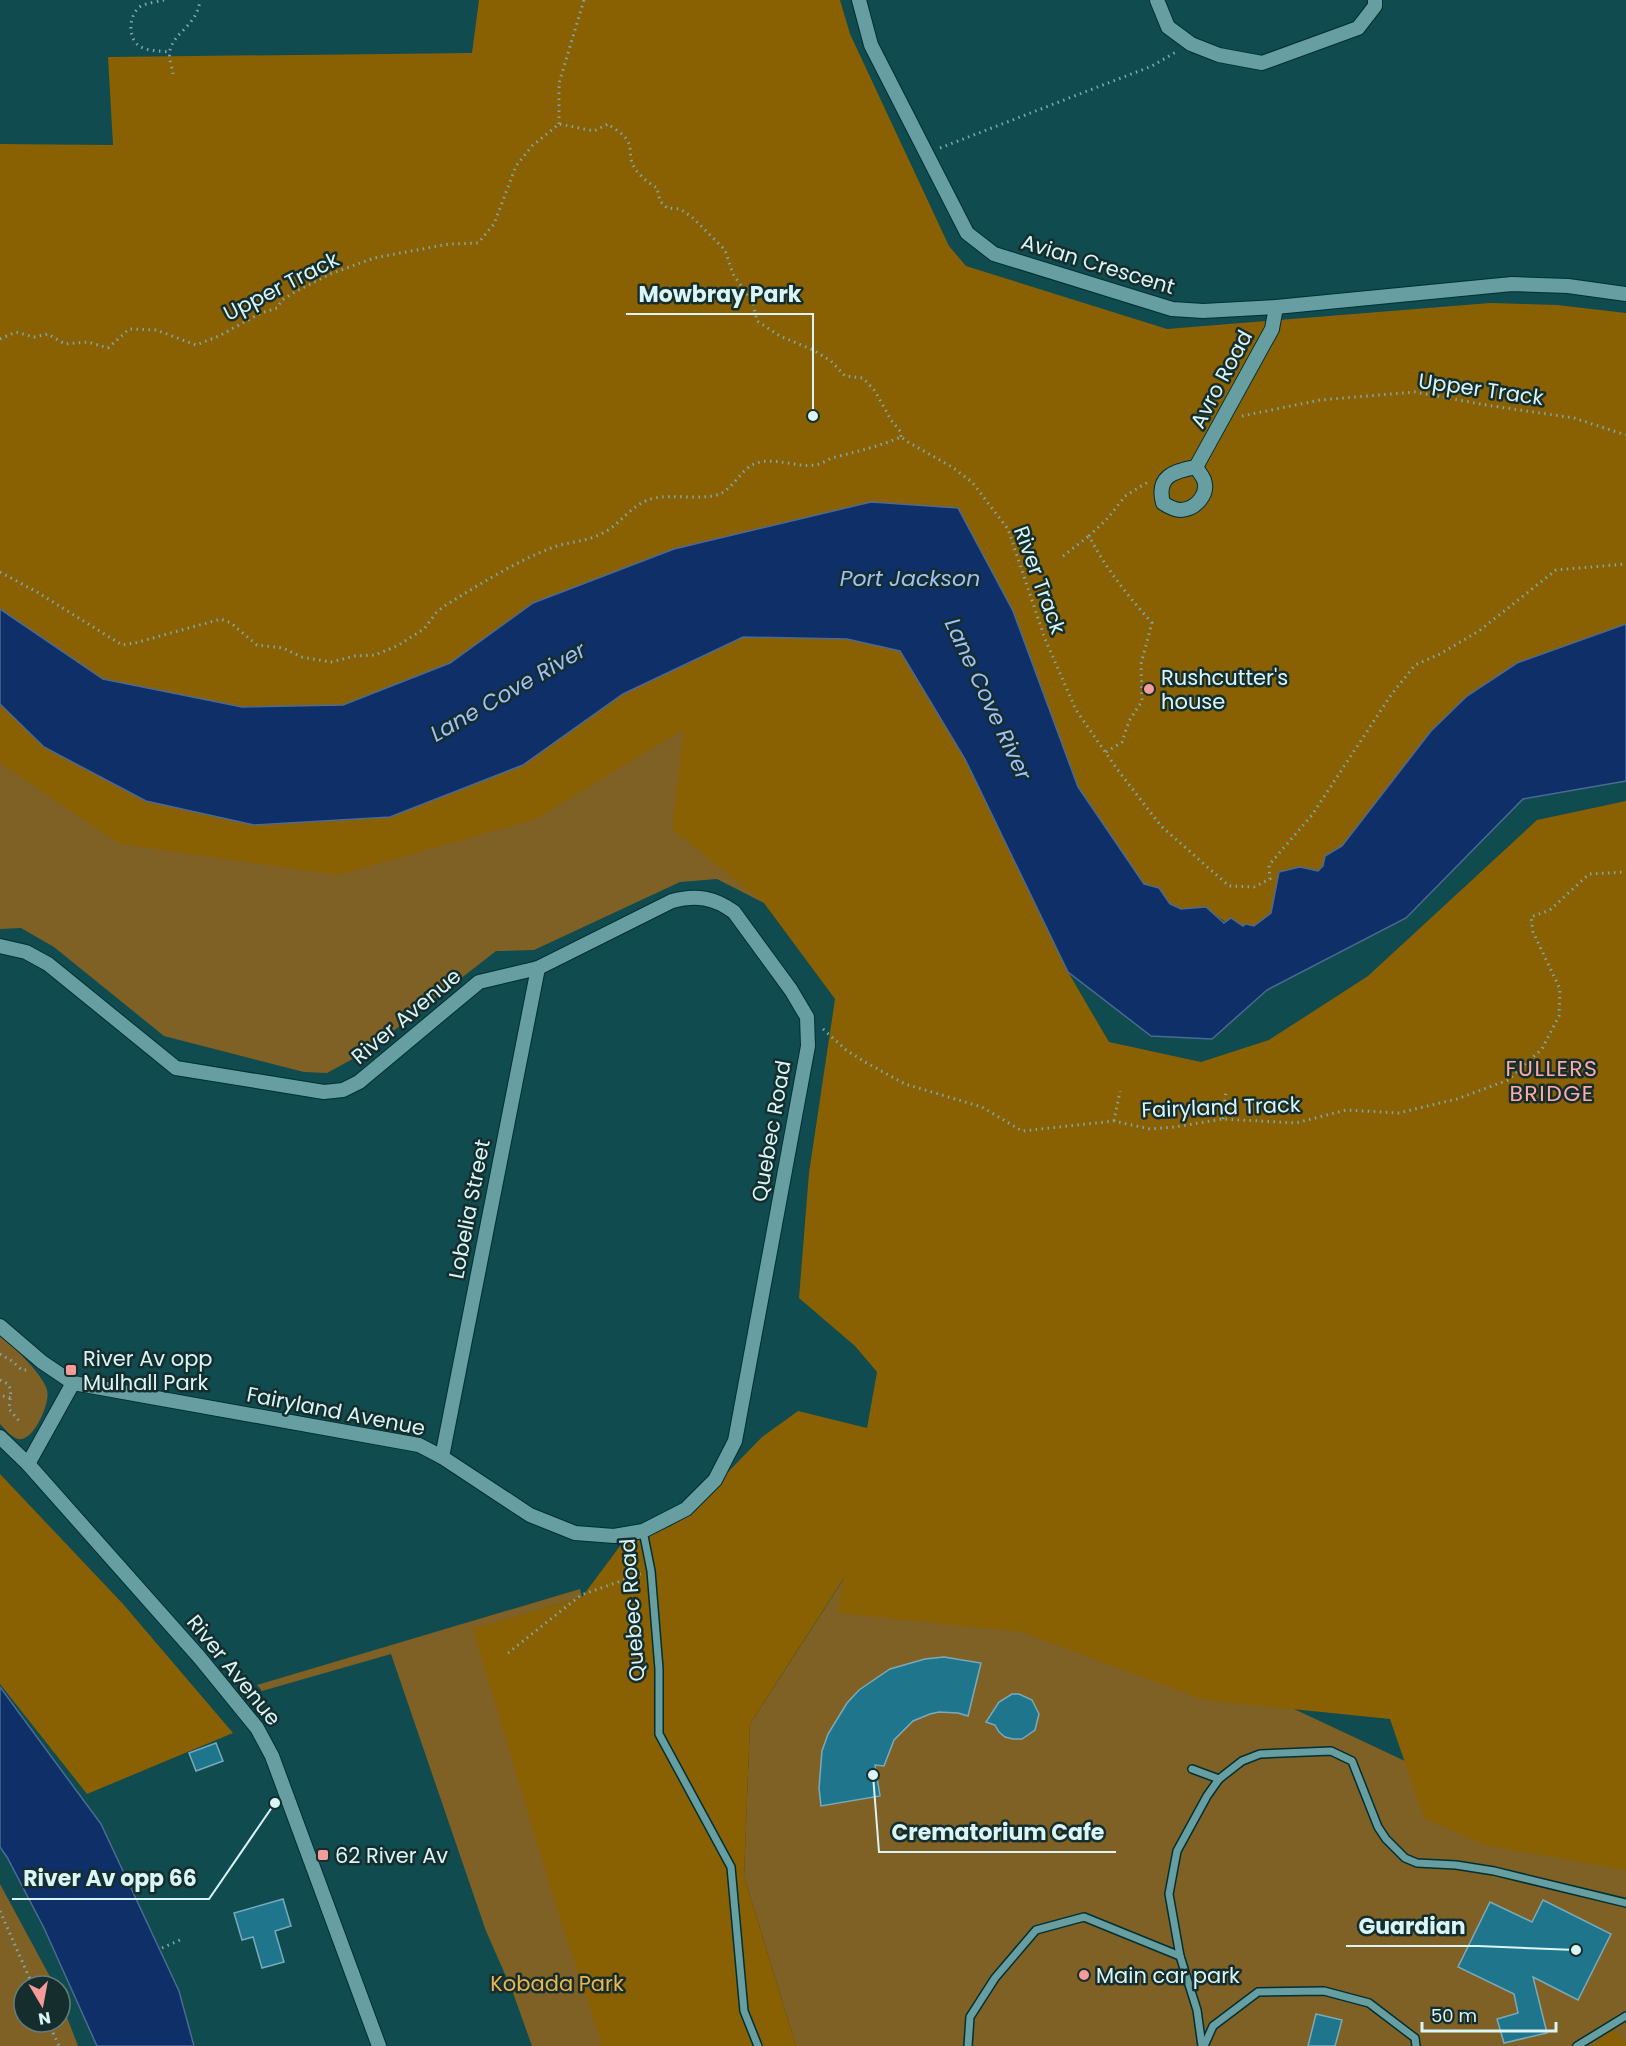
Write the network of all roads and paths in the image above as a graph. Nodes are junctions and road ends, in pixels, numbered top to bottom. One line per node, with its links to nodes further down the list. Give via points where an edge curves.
1 (164, 0): 8 (path, via 141,6 134,13 131,27 133,39 141,47)
2 (200, 0): 8 (path, via 192,22)
3 (584, 0): 10 (path, via 559,82)
4 (859, 0): 11 (street, Avian Crescent, via 871,45)
5 (1157, 0): 7 (street, via 1168,27)
6 (1375, 0): 7 (street, via 1375,6 1358,28 1263,63 1219,55)
7 (1191, 44): 11 (path, via 1152,66)
8 (169, 52): 9 (path)
9 (173, 74)
10 (559, 124): 14 (path, Upper Track, via 532,146 516,166 494,224 478,243 449,244 374,258 293,292 277,308 196,345 156,330 129,329 108,348 88,342 65,344 48,334 34,337 16,332); 17 (path, via 594,130 608,124 617,130 631,150 631,162 657,188 660,201 692,217 725,250 733,274 753,303 757,321 831,361 845,376 863,378 875,391)
11 (926, 154): 13 (street, Avian Crescent, via 967,233 994,254 1172,309)
12 (1626, 294): 13 (street, Avian Crescent, via 1512,284)
13 (1276, 307): 15 (street, Avro Road, via 1272,329)
14 (0, 339)
15 (1223, 420): 16 (path, Upper Track, via 1320,400 1415,392 1574,418); 18 (street, Avro Road)
16 (1626, 435)
17 (901, 437): 23 (path, via 817,465 776,461 753,465 722,493 656,497 633,507 600,535 553,547 490,577 443,607 424,629 397,646 375,655 331,662 302,657 284,648 257,645 221,619 122,645); 24 (path, River Track, via 972,483 1008,529 1045,639 1076,710)
18 (1196, 467): 19 (street, via 1170,475); 19 (street, via 1205,487 1193,507 1181,510 1163,503)
19 (1162, 484): 20 (path, via 1152,480 1125,496)
20 (1089, 536): 21 (path); 24 (path, via 1114,578 1152,623 1142,664 1142,701 1122,742)
21 (1063, 556)
22 (1626, 564): 24 (path, River Track, via 1556,570 1479,631 1415,665 1312,815 1269,865 1270,879 1254,888 1229,886 1198,861 1161,826)
23 (0, 572)
24 (1106, 752)
25 (1626, 872): 31 (path, Fairyland Track, via 1589,874 1550,910 1531,917 1533,932 1560,989 1559,1016 1542,1048 1508,1080 1457,1099 1398,1113 1346,1110 1296,1123)
26 (0, 946): 27 (street, River Avenue, via 26,952 48,964 176,1068 324,1092 343,1090 359,1082 479,982)
27 (538, 968): 28 (street, River Avenue, via 672,901 702,897 734,912); 40 (street, Lobelia Street)
28 (807, 1017): 32 (path, Fairyland Track, via 865,1062 905,1084 982,1107 1022,1131); 42 (street, Quebec Road, via 808,1046 735,1441 715,1480 686,1509)
29 (1120, 1091): 32 (path)
30 (1226, 1092): 31 (path)
31 (1223, 1119): 32 (path, Fairyland Track, via 1149,1129)
32 (1114, 1121)
33 (0, 1326): 35 (street)
34 (0, 1380): 37 (path, via 8,1384)
35 (73, 1383): 40 (street, Fairyland Avenue, via 419,1445); 41 (street)
36 (3, 1396): 37 (path)
37 (11, 1398): 38 (path, via 9,1410)
38 (20, 1422)
39 (0, 1437): 41 (street, River Avenue)
40 (442, 1457): 42 (street, Fairyland Avenue, via 530,1515 575,1533 614,1536)
41 (28, 1464): 54 (street, River Avenue, via 257,1728 272,1756)
42 (643, 1530): 43 (lane, Quebec Road)
43 (651, 1571): 44 (path, via 581,1595); 55 (lane, Quebec Road, via 659,1669 659,1734 731,1867 744,2011)
44 (508, 1653)
45 (1192, 1770): 46 (lane)
46 (1219, 1779): 47 (lane, via 1242,1761 1260,1754 1331,1751 1352,1761 1378,1827 1405,1858 1417,1863 1494,1872); 51 (lane, via 1177,1851 1169,1894)
47 (1626, 1903)
48 (0, 1911): 52 (path)
49 (180, 1940): 50 (path)
50 (162, 1948)
51 (1180, 1956): 56 (lane, via 1084,1917 1036,1930 995,1978 970,2018); 57 (lane, via 1197,2010)
52 (28, 1974)
53 (1626, 2016): 59 (lane)
54 (379, 2046)
55 (758, 2046)
56 (968, 2046)
57 (1203, 2046): 58 (lane, via 1213,2026 1258,1992 1324,1991 1369,2003 1415,2038)
58 (1416, 2046)
59 (1576, 2046)

